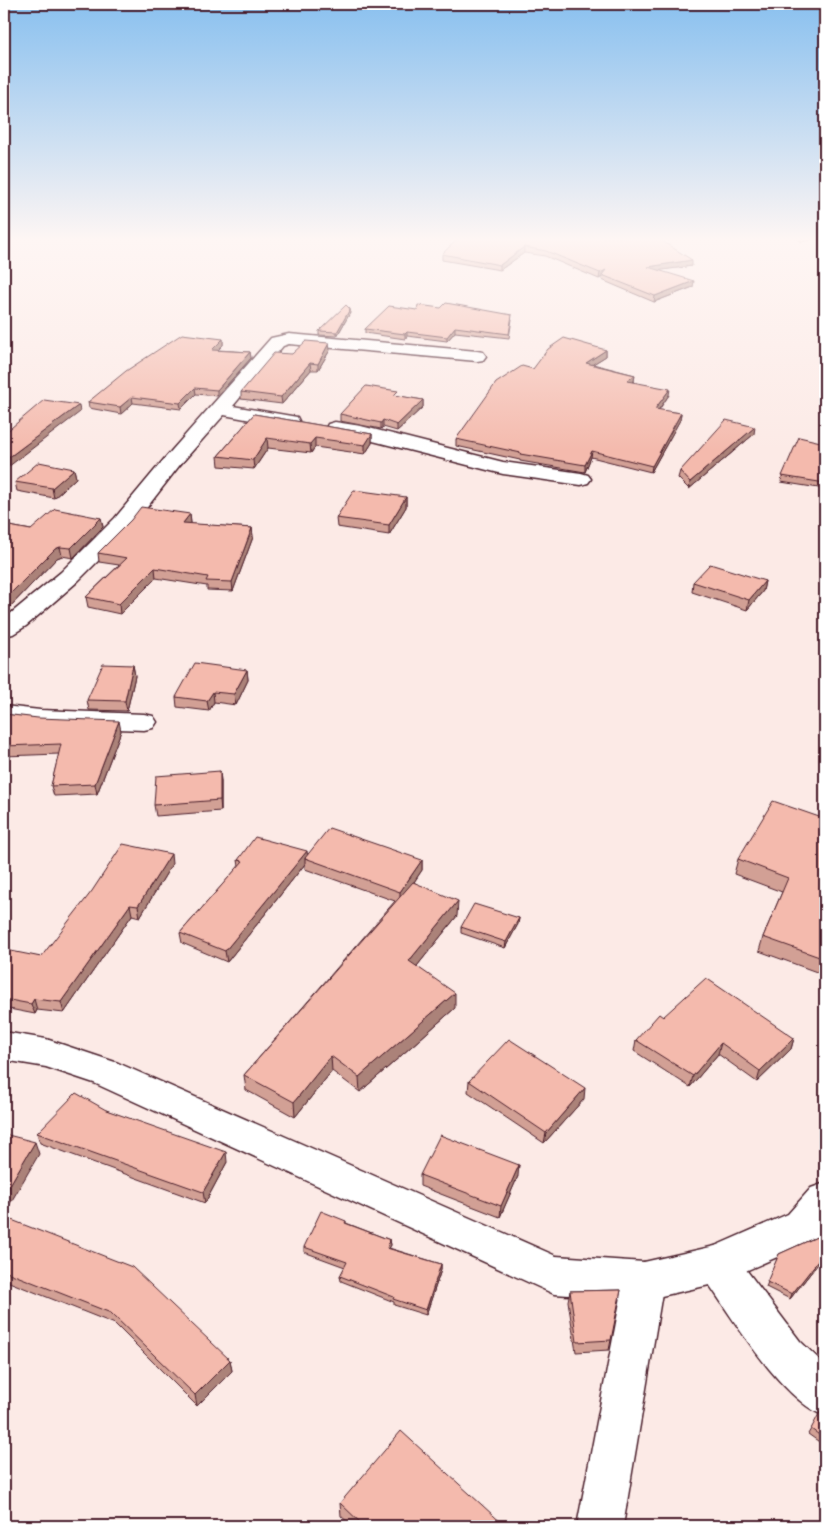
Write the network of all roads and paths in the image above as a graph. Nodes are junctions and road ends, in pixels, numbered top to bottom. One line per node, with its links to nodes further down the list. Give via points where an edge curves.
1 (477, 356): 2 (street, via 282,340)
2 (220, 410): 3 (street, via 361,432 503,468); 4 (street, via 172,462 123,523 69,577)
3 (581, 479)
4 (4, 629)
5 (4, 714): 6 (street)
6 (144, 722)
7 (4, 1046): 10 (street, via 46,1053 106,1073 554,1275)
8 (825, 1200): 9 (street, via 802,1228)
9 (718, 1264): 10 (street); 11 (street, via 785,1356)
10 (644, 1281): 12 (street)
11 (825, 1394)
12 (600, 1526)

